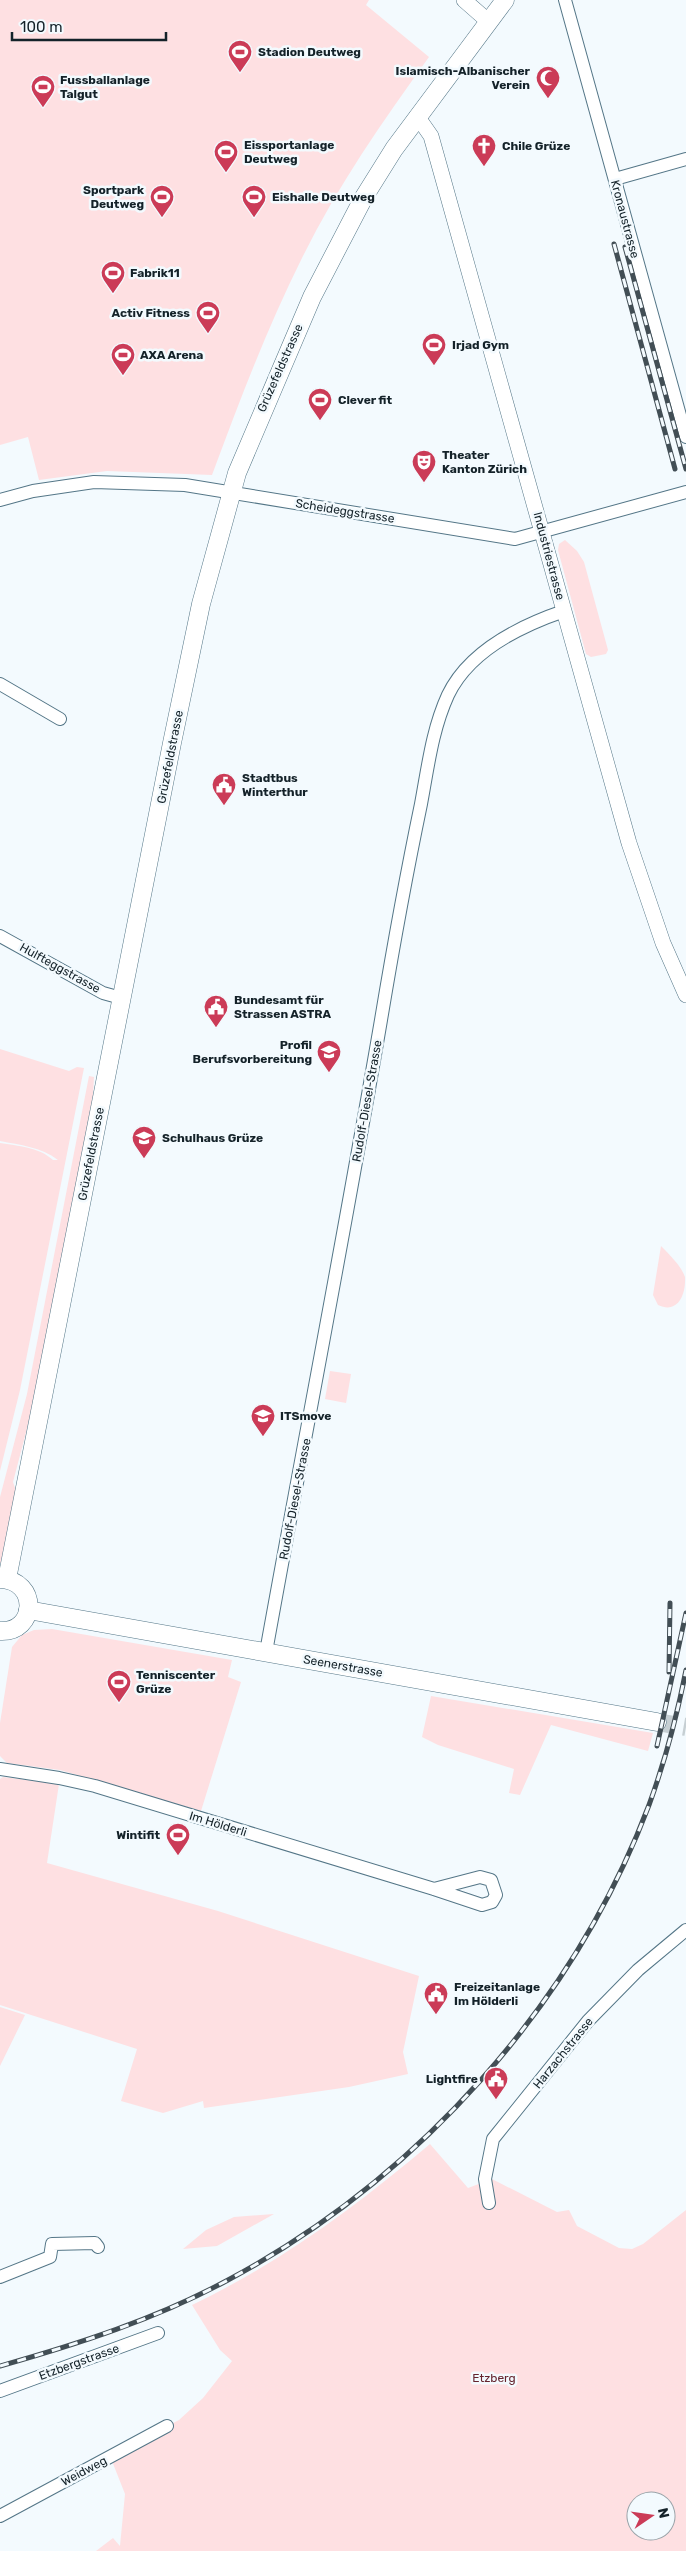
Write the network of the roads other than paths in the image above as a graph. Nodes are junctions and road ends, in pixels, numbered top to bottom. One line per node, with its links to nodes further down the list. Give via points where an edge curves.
1 (464, 0): 4 (street)
2 (505, 0): 4 (main road, Grüzefeldstrasse)
3 (565, 0): 7 (street, Kronaustrasse)
4 (489, 22): 5 (main road, Grüzefeldstrasse)
5 (417, 116): 9 (main road, Grüzefeldstrasse, via 364,197 312,297 268,395); 12 (street, Industriestrasse, via 431,136)
6 (686, 159): 7 (street)
7 (615, 179): 8 (street, Kronaustrasse)
8 (686, 437)
9 (231, 492): 11 (street, Scheideggstrasse, via 186,485 103,482); 12 (street, Scheideggstrasse, via 515,539); 18 (main road, Grüzefeldstrasse, via 201,604)
10 (686, 492): 12 (street, Scheideggstrasse)
11 (0, 500)
12 (542, 531): 13 (street, Industriestrasse)
13 (564, 611): 17 (street, Industriestrasse, via 631,852 663,943); 22 (street, Rudolf-Diesel-Strasse, via 500,639 470,664 450,692 435,729)
14 (0, 684): 15 (street)
15 (60, 719)
16 (0, 936): 18 (street, Hulfteggstrasse, via 103,993)
17 (686, 995)
18 (121, 998): 19 (main road, Grüzefeldstrasse)
19 (4, 1579): 20 (main road, via 15,1582 26,1594)
20 (28, 1610): 21 (main road, via 20,1625); 22 (main road, Seenerstrasse)
21 (0, 1631)
22 (266, 1652): 23 (main road, Seenerstrasse)
23 (657, 1722)
24 (0, 1769): 25 (street, Im Hölderli, via 96,1786)
25 (434, 1889)
26 (686, 1930): 27 (street, Harzachstrasse, via 638,1970 588,2020 493,2139 486,2179)
27 (489, 2203)
28 (98, 2247): 29 (street, via 95,2243 52,2244 50,2257)
29 (0, 2277)
30 (158, 2334): 31 (street, Etzbergstrasse)
31 (0, 2391)
32 (167, 2426): 33 (street, Weidweg)
33 (0, 2516)

